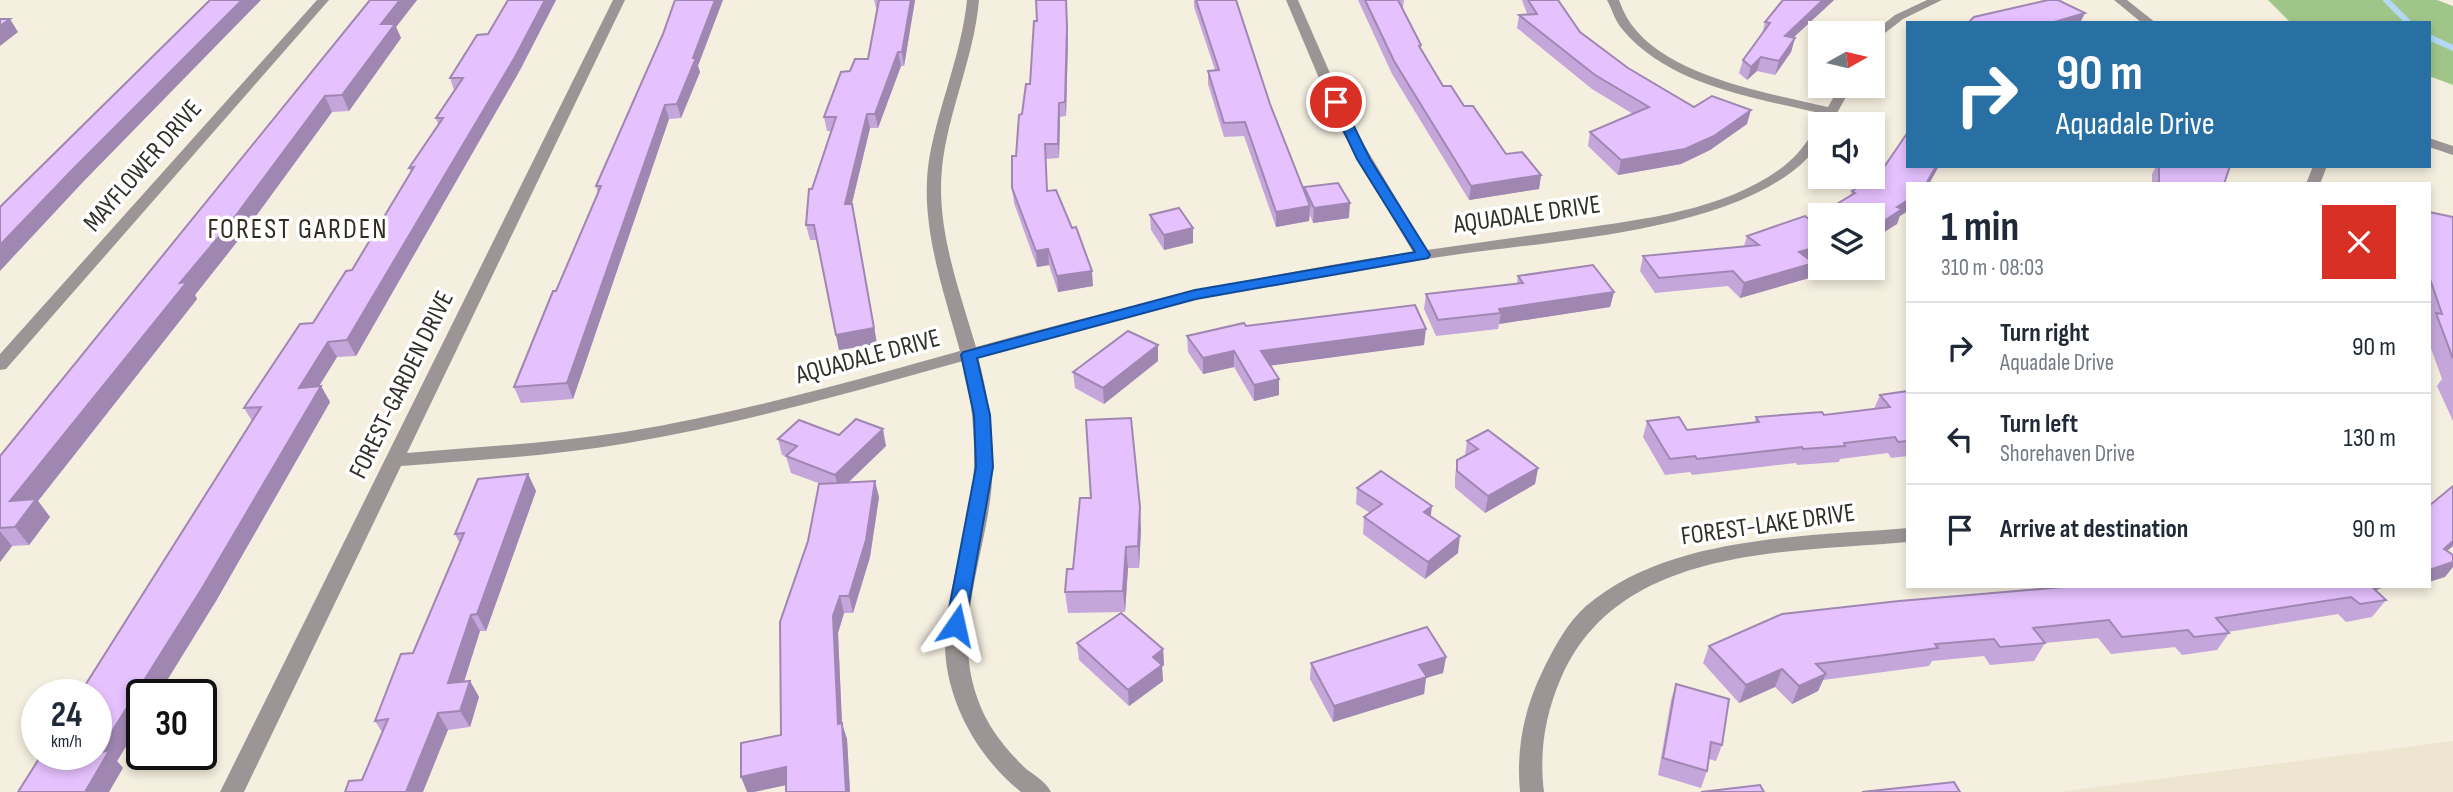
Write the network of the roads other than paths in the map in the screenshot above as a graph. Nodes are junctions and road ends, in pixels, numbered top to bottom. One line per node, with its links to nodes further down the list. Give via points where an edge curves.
1 (323, 0): 16 (street, MAYFLOWER DRIVE)
2 (619, 0): 17 (street, FOREST-GARDEN DRIVE)
3 (972, 0): 15 (street, via 966,56 934,187 938,234)
4 (1292, 0): 14 (street, via 1352,138)
5 (1613, 0): 10 (street, via 1635,38 1682,68)
6 (1936, 0): 9 (street)
7 (2120, 0): 8 (street)
8 (2147, 21)
9 (1885, 29)
10 (1809, 112)
11 (2431, 143): 13 (street)
12 (1808, 149): 14 (street, AQUADALE DRIVE, via 1775,178 1692,211 1601,230)
13 (2453, 151)
14 (1423, 255): 15 (street, AQUADALE DRIVE, via 1195,295)
15 (968, 355): 17 (street, AQUADALE DRIVE, via 764,410 656,433 588,444); 20 (street, via 982,415 985,467 956,625 957,671 978,729 996,754)
16 (0, 365)
17 (395, 460): 19 (street, FOREST-GARDEN DRIVE)
18 (1906, 535): 21 (street, FOREST-LAKE DRIVE, via 1698,559 1657,573 1611,597 1567,642 1538,703 1529,751)
19 (232, 792)
20 (1039, 792)
21 (1532, 792)

